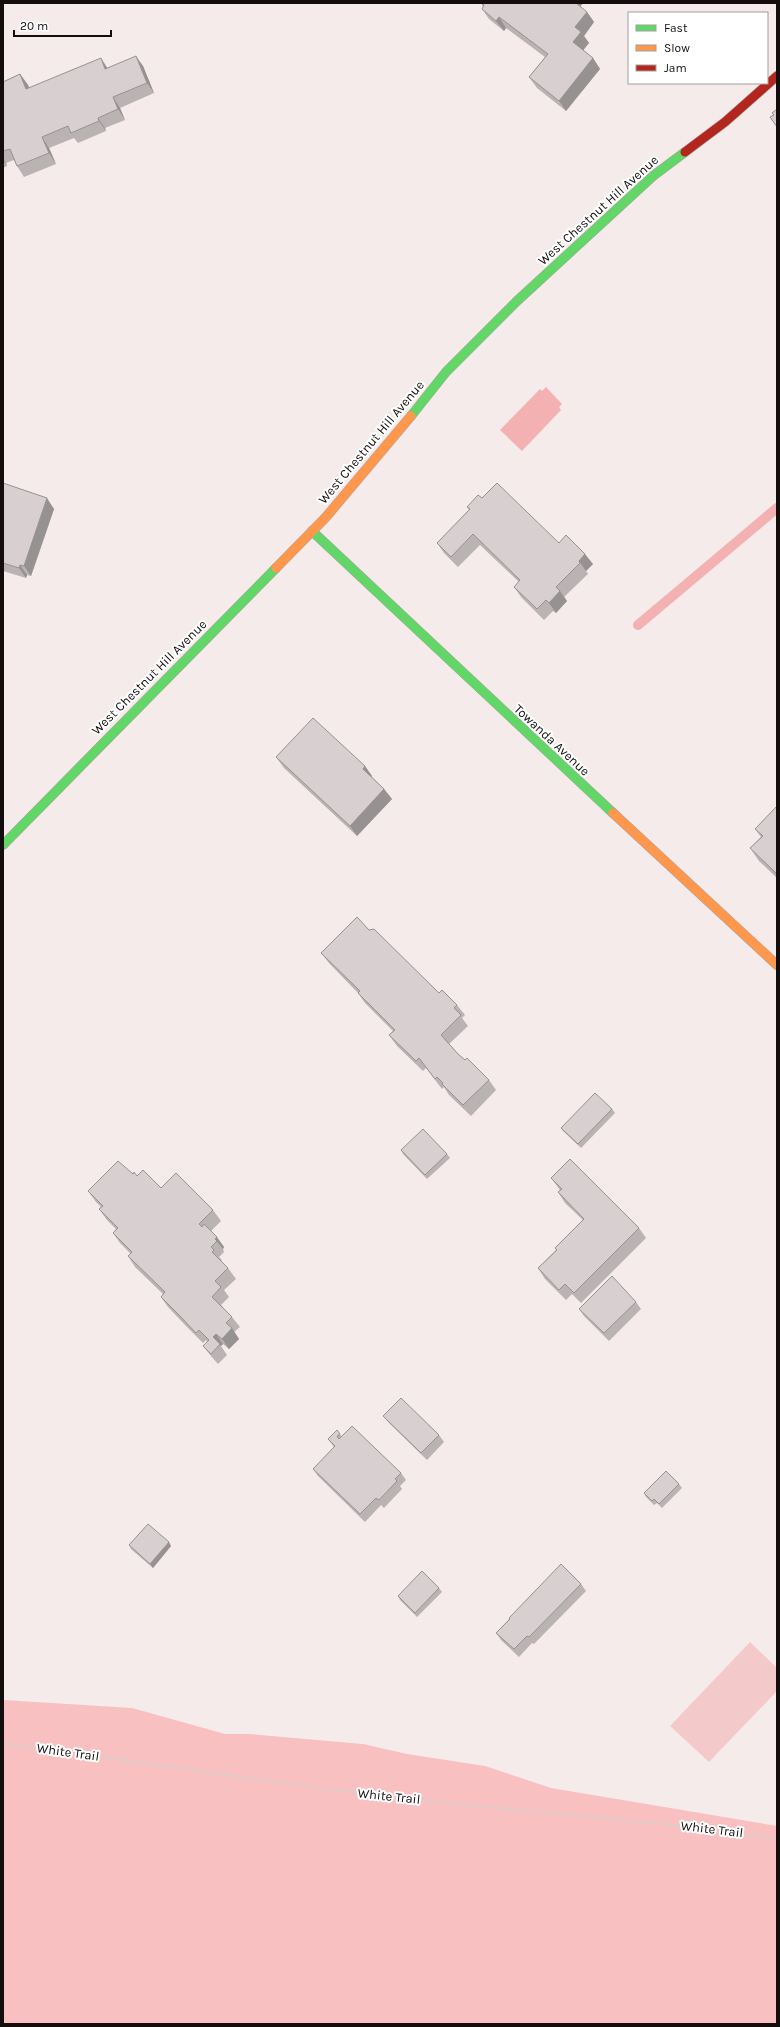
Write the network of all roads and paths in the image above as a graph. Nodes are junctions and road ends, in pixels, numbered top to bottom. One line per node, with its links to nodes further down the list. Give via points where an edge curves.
1 (777, 76): 3 (street, West Chestnut Hill Avenue)
2 (768, 84): 4 (street, West Chestnut Hill Avenue, via 725,122 653,176 517,301 446,372 388,445)
3 (768, 84)
4 (312, 531): 5 (street, West Chestnut Hill Avenue); 6 (street, Towanda Avenue, via 530,738)
5 (3, 845)
6 (777, 965)
7 (3, 1743): 8 (path, White Trail, via 302,1787 621,1818)
8 (777, 1839)

